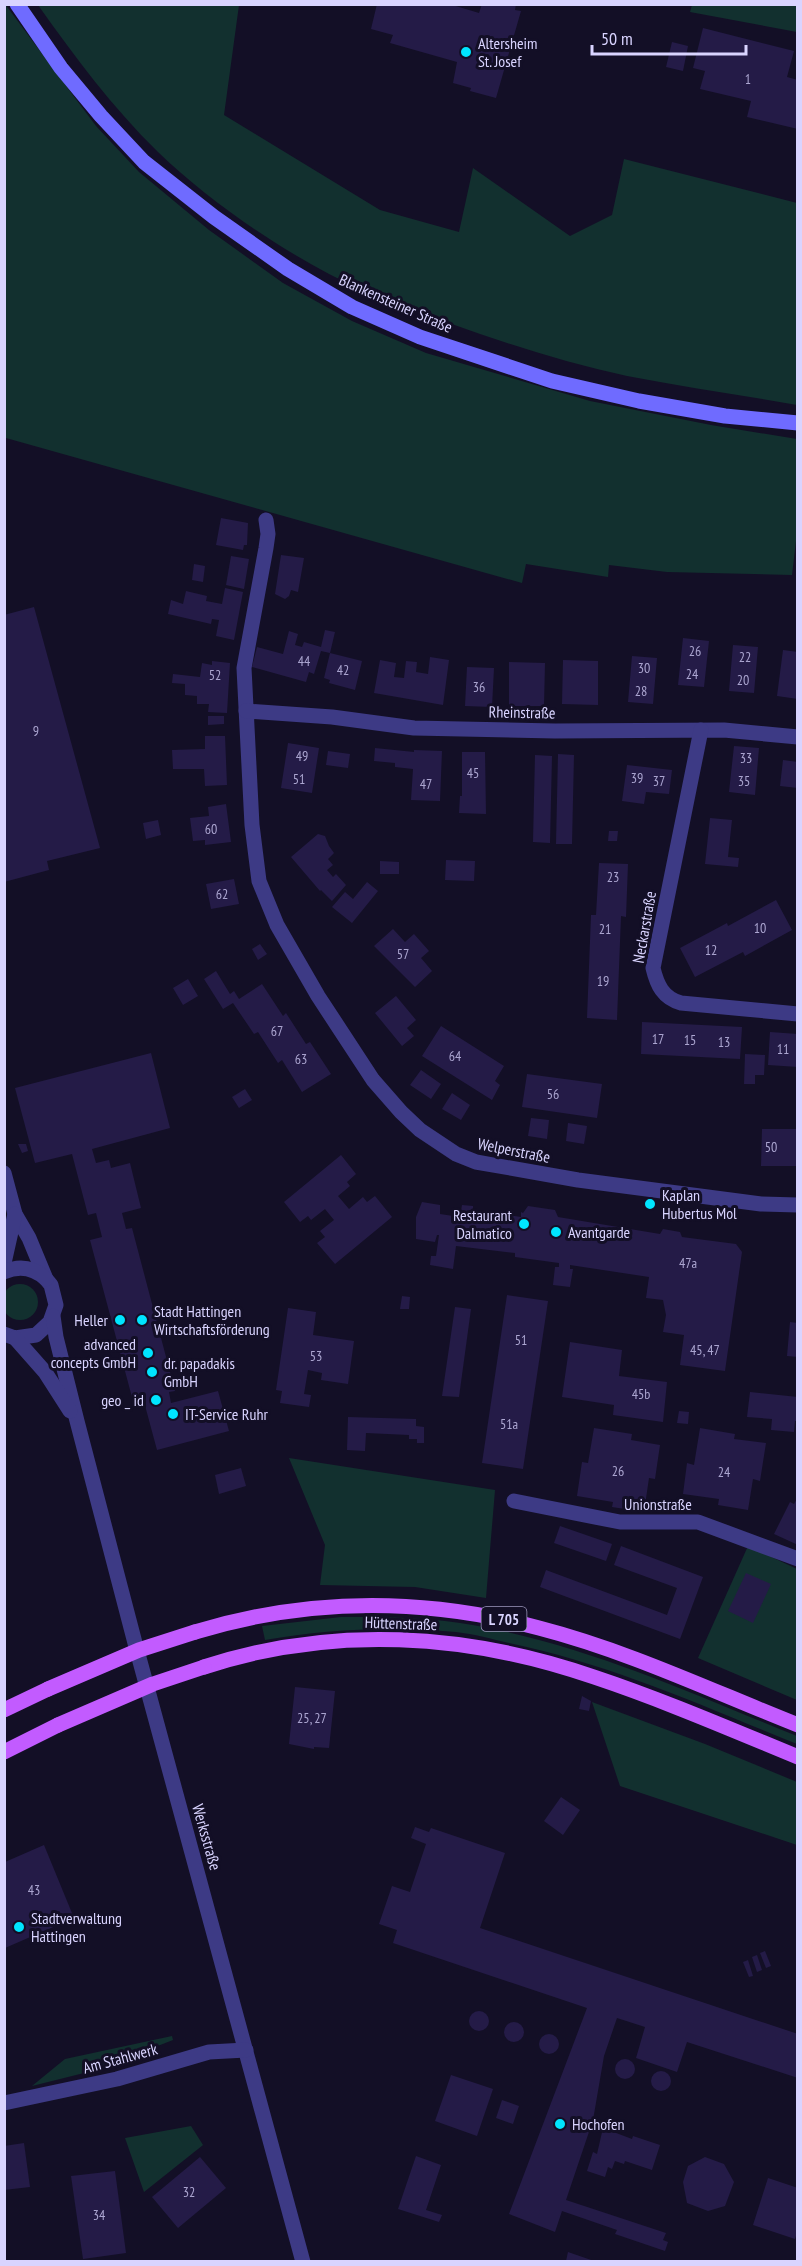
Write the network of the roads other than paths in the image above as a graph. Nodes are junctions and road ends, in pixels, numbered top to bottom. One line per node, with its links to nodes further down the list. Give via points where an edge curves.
1 (17, 4): 2 (main road, Blankensteiner Straße, via 61,68 144,162 214,218 352,307 420,337 552,381 725,417)
2 (798, 423)
3 (266, 520): 4 (street, via 266,548 244,668)
4 (246, 711): 5 (street, Rheinstraße, via 414,728); 9 (street, Welperstraße, via 259,881 277,925 318,996 373,1080 401,1113 439,1144 476,1162 578,1180 761,1204)
5 (701, 730): 6 (street, Rheinstraße); 7 (street, Neckarstraße, via 653,968 656,982 668,999 681,1003)
6 (798, 737)
7 (798, 1014)
8 (4, 1173): 10 (street, Werksstraße)
9 (798, 1205)
10 (15, 1214): 11 (street, Werksstraße); 13 (street, Werksstraße)
11 (4, 1263)
12 (4, 1272): 13 (street, via 27,1269)
13 (46, 1279): 14 (street, Werksstraße, via 55,1298)
14 (53, 1316): 15 (street, Werksstraße, via 36,1335); 16 (street, Werksstraße)
15 (10, 1336): 16 (street, Werksstraße, via 45,1372)
16 (77, 1421): 23 (street, Werksstraße)
17 (514, 1501): 18 (street, Unionstraße, via 620,1522 698,1522)
18 (798, 1559)
19 (4, 1710): 20 (main road, Hüttenstraße / L 705, bridge, via 139,1650 195,1632 240,1619 345,1604 465,1612 540,1628 621,1654)
20 (798, 1725)
21 (4, 1752): 22 (main road, Hüttenstraße / L 705, bridge, via 153,1684 204,1667 247,1654 347,1639 438,1642 518,1655 592,1676)
22 (798, 1757)
23 (246, 2050): 24 (street, Am Stahlwerk, via 209,2052 117,2079); 25 (street, Werksstraße)
24 (4, 2103)
25 (303, 2262)

